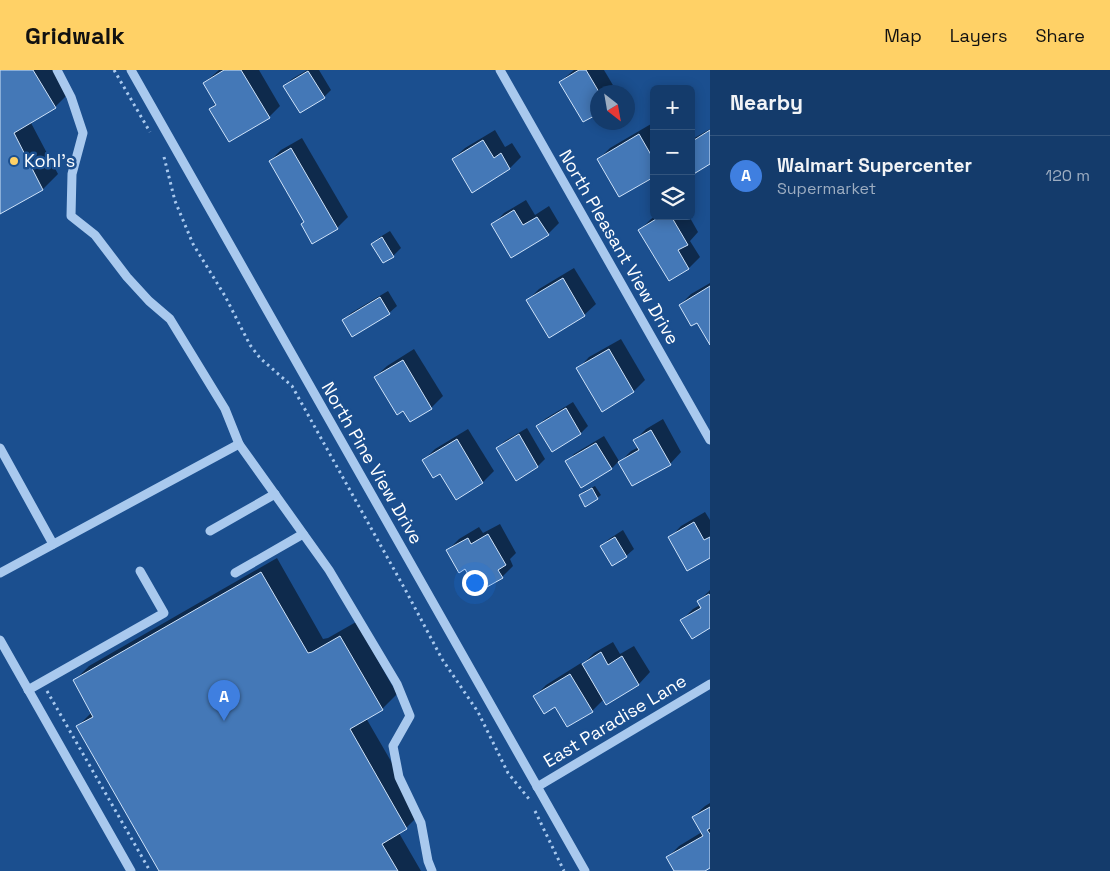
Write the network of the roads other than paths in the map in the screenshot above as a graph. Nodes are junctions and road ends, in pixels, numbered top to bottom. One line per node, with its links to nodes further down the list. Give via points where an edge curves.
1 (57, 70): 5 (street, via 72,97 83,133 72,174 70,216 95,235 127,277 170,319 225,409)
2 (130, 70): 17 (street, North Pine View Drive)
3 (500, 70): 4 (street, North Pleasant View Drive)
4 (710, 440)
5 (239, 444): 7 (street); 10 (street)
6 (0, 448): 10 (street)
7 (275, 494): 8 (street); 9 (street)
8 (210, 531)
9 (303, 534): 13 (street); 19 (street, via 329,570 398,684 410,716 393,746 399,778 421,823)
10 (53, 544): 12 (street)
11 (140, 571): 16 (street, via 164,612)
12 (0, 573)
13 (235, 573)
14 (0, 640): 16 (street)
15 (710, 684): 17 (street, East Paradise Lane)
16 (28, 690): 18 (street)
17 (537, 786): 20 (street, North Pine View Drive)
18 (130, 871)
19 (432, 871)
20 (585, 871)

